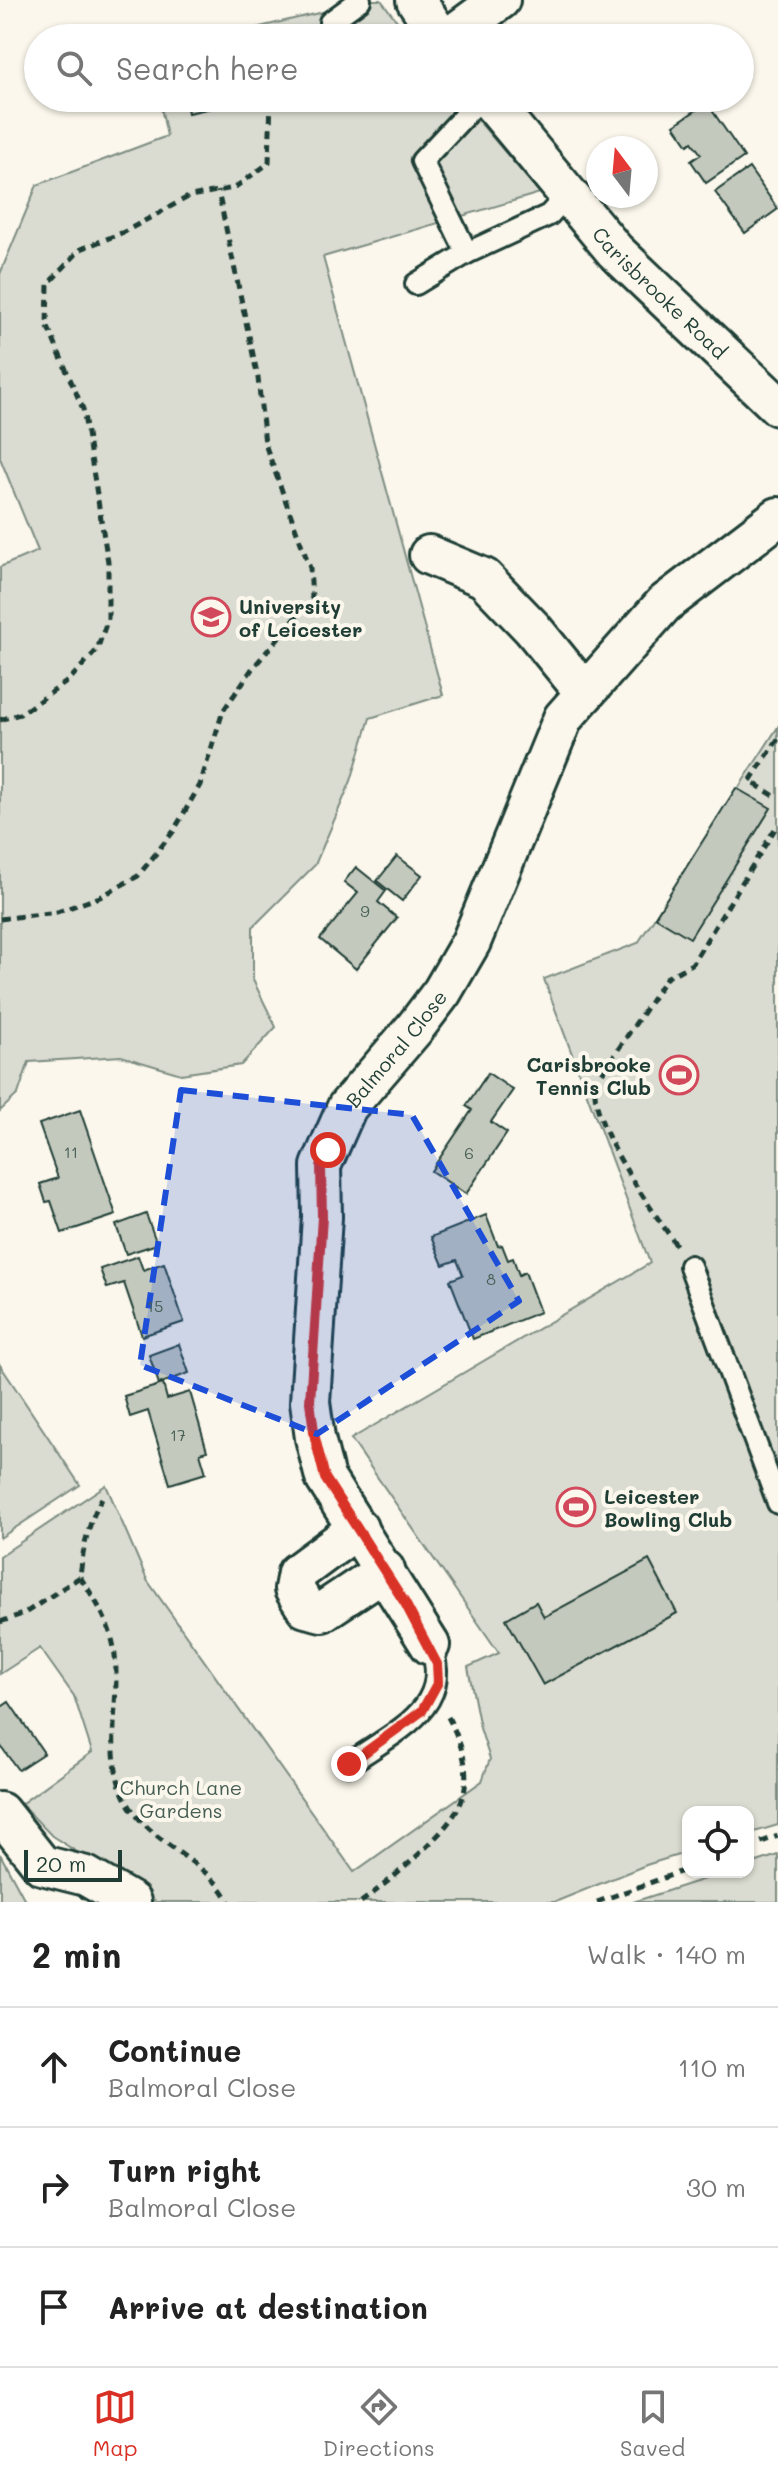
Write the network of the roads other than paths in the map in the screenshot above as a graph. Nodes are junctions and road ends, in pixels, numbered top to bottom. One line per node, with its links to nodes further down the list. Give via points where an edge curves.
1 (360, 0): 4 (lane)
2 (416, 0): 5 (street)
3 (500, 0): 6 (street)
4 (330, 22)
5 (432, 24)
6 (467, 24)
7 (468, 112): 10 (lane, via 422,161)
8 (500, 112): 9 (street, Carisbrooke Road)
9 (568, 194): 10 (lane, via 549,215); 12 (street, Carisbrooke Road, via 615,251)
10 (467, 253): 11 (lane)
11 (416, 284)
12 (778, 406)
13 (778, 517): 15 (street, Balmoral Close, via 664,604)
14 (429, 555): 15 (street, via 484,578)
15 (585, 693): 18 (street, Balmoral Close, via 563,718 471,942 442,992 347,1107 321,1166 310,1402 325,1478)
16 (690, 1266): 17 (lane)
17 (778, 1503)
18 (358, 1528): 19 (street, Balmoral Close); 19 (street, via 297,1573 294,1589 306,1608 322,1612)
19 (385, 1570): 20 (street, Balmoral Close)
20 (430, 1645): 21 (lane, Balmoral Close, via 438,1682 432,1698)
21 (349, 1764)
22 (0, 1812): 23 (street, via 42,1865 86,1876)
23 (131, 1902)

